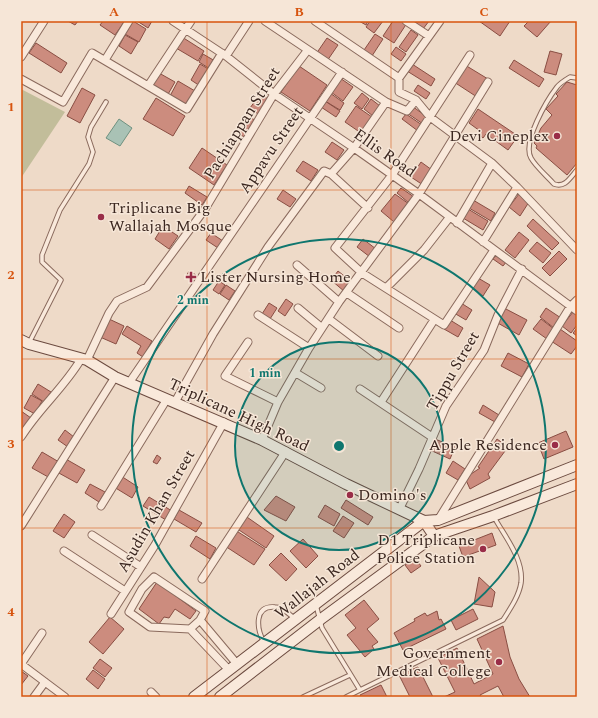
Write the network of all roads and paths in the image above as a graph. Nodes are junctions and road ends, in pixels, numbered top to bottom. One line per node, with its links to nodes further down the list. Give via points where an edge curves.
1 (44, 21): 15 (street)
2 (129, 21): 16 (street)
3 (173, 21): 10 (street, Ellis Road)
4 (191, 21): 10 (street)
5 (249, 21): 13 (street)
6 (265, 21): 12 (street)
7 (315, 21): 18 (street)
8 (406, 21): 11 (street)
9 (440, 21): 11 (street)
10 (186, 30): 13 (street, Ellis Road); 22 (street)
11 (429, 36): 18 (street)
12 (307, 50): 17 (street); 23 (street, Pachiappan Street)
13 (224, 55): 22 (street, via 187,110); 23 (street, Ellis Road)
14 (470, 55): 27 (street)
15 (21, 56)
16 (105, 60): 20 (street, via 92,53 63,102); 22 (street)
17 (342, 72): 26 (street); 28 (street, Appavu Street)
18 (399, 78): 24 (street, via 399,92)
19 (577, 78): 32 (lane, via 570,77 559,85 546,102 531,139 529,152 531,158 554,184 559,186)
20 (21, 79)
21 (488, 82): 29 (street)
22 (148, 86)
23 (274, 94): 28 (street, Ellis Road); 62 (street, Pachiappan Street, via 205,209 147,287 117,301)
24 (416, 100): 26 (street, via 407,111); 27 (street)
25 (106, 102): 58 (lane, via 91,126 88,137 93,152 89,164 60,210 42,255 42,262 61,280)
26 (386, 102): 30 (street)
27 (430, 117): 29 (street); 34 (street)
28 (308, 118): 30 (street, Ellis Road); 65 (street, Appavu Street, via 237,228)
29 (455, 136): 31 (street); 36 (street)
30 (354, 148): 33 (street); 34 (street, Ellis Road)
31 (492, 163): 35 (street); 39 (street)
32 (577, 170)
33 (331, 174): 37 (street); 68 (street, via 324,170 268,247)
34 (392, 175): 36 (street, Ellis Road); 37 (street)
35 (517, 187): 40 (street); 42 (street)
36 (419, 194): 38 (street, Ellis Road); 45 (street)
37 (368, 208): 45 (street, via 335,248)
38 (448, 218): 39 (street, Ellis Road); 46 (street, via 424,250)
39 (457, 224): 40 (street, Ellis Road)
40 (483, 242): 41 (street, Ellis Road)
41 (494, 250): 44 (street, Ellis Road); 55 (street, via 444,326)
42 (577, 250)
43 (297, 265): 49 (street)
44 (522, 269): 50 (street, Ellis Road); 73 (street, Tippu Street, via 498,314 484,350 446,406)
45 (362, 273): 46 (street); 47 (street)
46 (386, 288): 55 (street)
47 (347, 292): 49 (street); 57 (street)
48 (577, 300): 50 (street)
49 (339, 302): 54 (street)
50 (570, 307): 52 (street, Ellis Road); 81 (street)
51 (298, 308): 56 (street)
52 (577, 311)
53 (258, 315): 60 (street)
54 (328, 319): 56 (street); 61 (street)
55 (434, 320): 70 (street)
56 (322, 328): 60 (street)
57 (399, 328)
58 (25, 342): 62 (main road, Triplicane High Road)
59 (248, 342): 69 (street, via 225,376)
60 (309, 348): 63 (street)
61 (378, 356)
62 (84, 360): 64 (main road, Triplicane High Road); 72 (street, Pachiappan Street)
63 (296, 373): 66 (street); 69 (street)
64 (115, 377): 65 (main road, Triplicane High Road); 83 (street)
65 (129, 382): 68 (main road, Triplicane High Road)
66 (322, 388)
67 (360, 389): 70 (street)
68 (171, 400): 71 (main road, Triplicane High Road); 78 (street)
69 (278, 402): 74 (street)
70 (381, 402): 73 (street)
71 (224, 422): 74 (main road, Triplicane High Road); 87 (street, Asudin Khan Street)
72 (21, 437)
73 (432, 438): 79 (street, Tippu Street)
74 (262, 440): 75 (main road, Triplicane High Road)
75 (286, 452): 79 (main road, Triplicane High Road); 88 (street)
76 (577, 465): 81 (main road)
77 (577, 484): 80 (main road, Wallajah Road)
78 (101, 506)
79 (399, 510): 82 (main road, Triplicane High Road)
80 (493, 516): 85 (main road, Wallajah Road); 102 (lane, via 520,566 521,584 504,620)
81 (438, 520): 82 (main road)
82 (424, 521): 85 (main road); 90 (main road, Wallajah Road)
83 (21, 526)
84 (92, 535): 87 (street)
85 (434, 536): 92 (main road, Wallajah Road)
86 (64, 551): 89 (street)
87 (140, 567): 89 (street, Asudin Khan Street)
88 (202, 579)
89 (125, 591): 91 (street, Asudin Khan Street)
90 (316, 603): 92 (lane); 94 (main road, Wallajah Road)
91 (111, 614)
92 (321, 619): 100 (lane, via 322,628); 106 (main road, Wallajah Road)
93 (200, 620): 95 (street); 95 (street, via 206,611 154,577 142,589 129,612 150,627); 99 (street)
94 (297, 620): 97 (main road, Wallajah Road); 97 (lane, via 281,609 266,608 257,622)
95 (190, 629): 99 (street)
96 (42, 633): 98 (street)
97 (265, 644): 99 (main road, Wallajah Road)
98 (21, 664): 101 (street)
99 (233, 667): 105 (main road, Wallajah Road)
100 (350, 675): 102 (lane); 107 (lane)
101 (45, 682): 103 (street); 104 (street)
102 (360, 690): 108 (lane)
103 (34, 697)
104 (65, 697)
105 (194, 697)
106 (220, 697)
107 (303, 697)
108 (346, 697)

